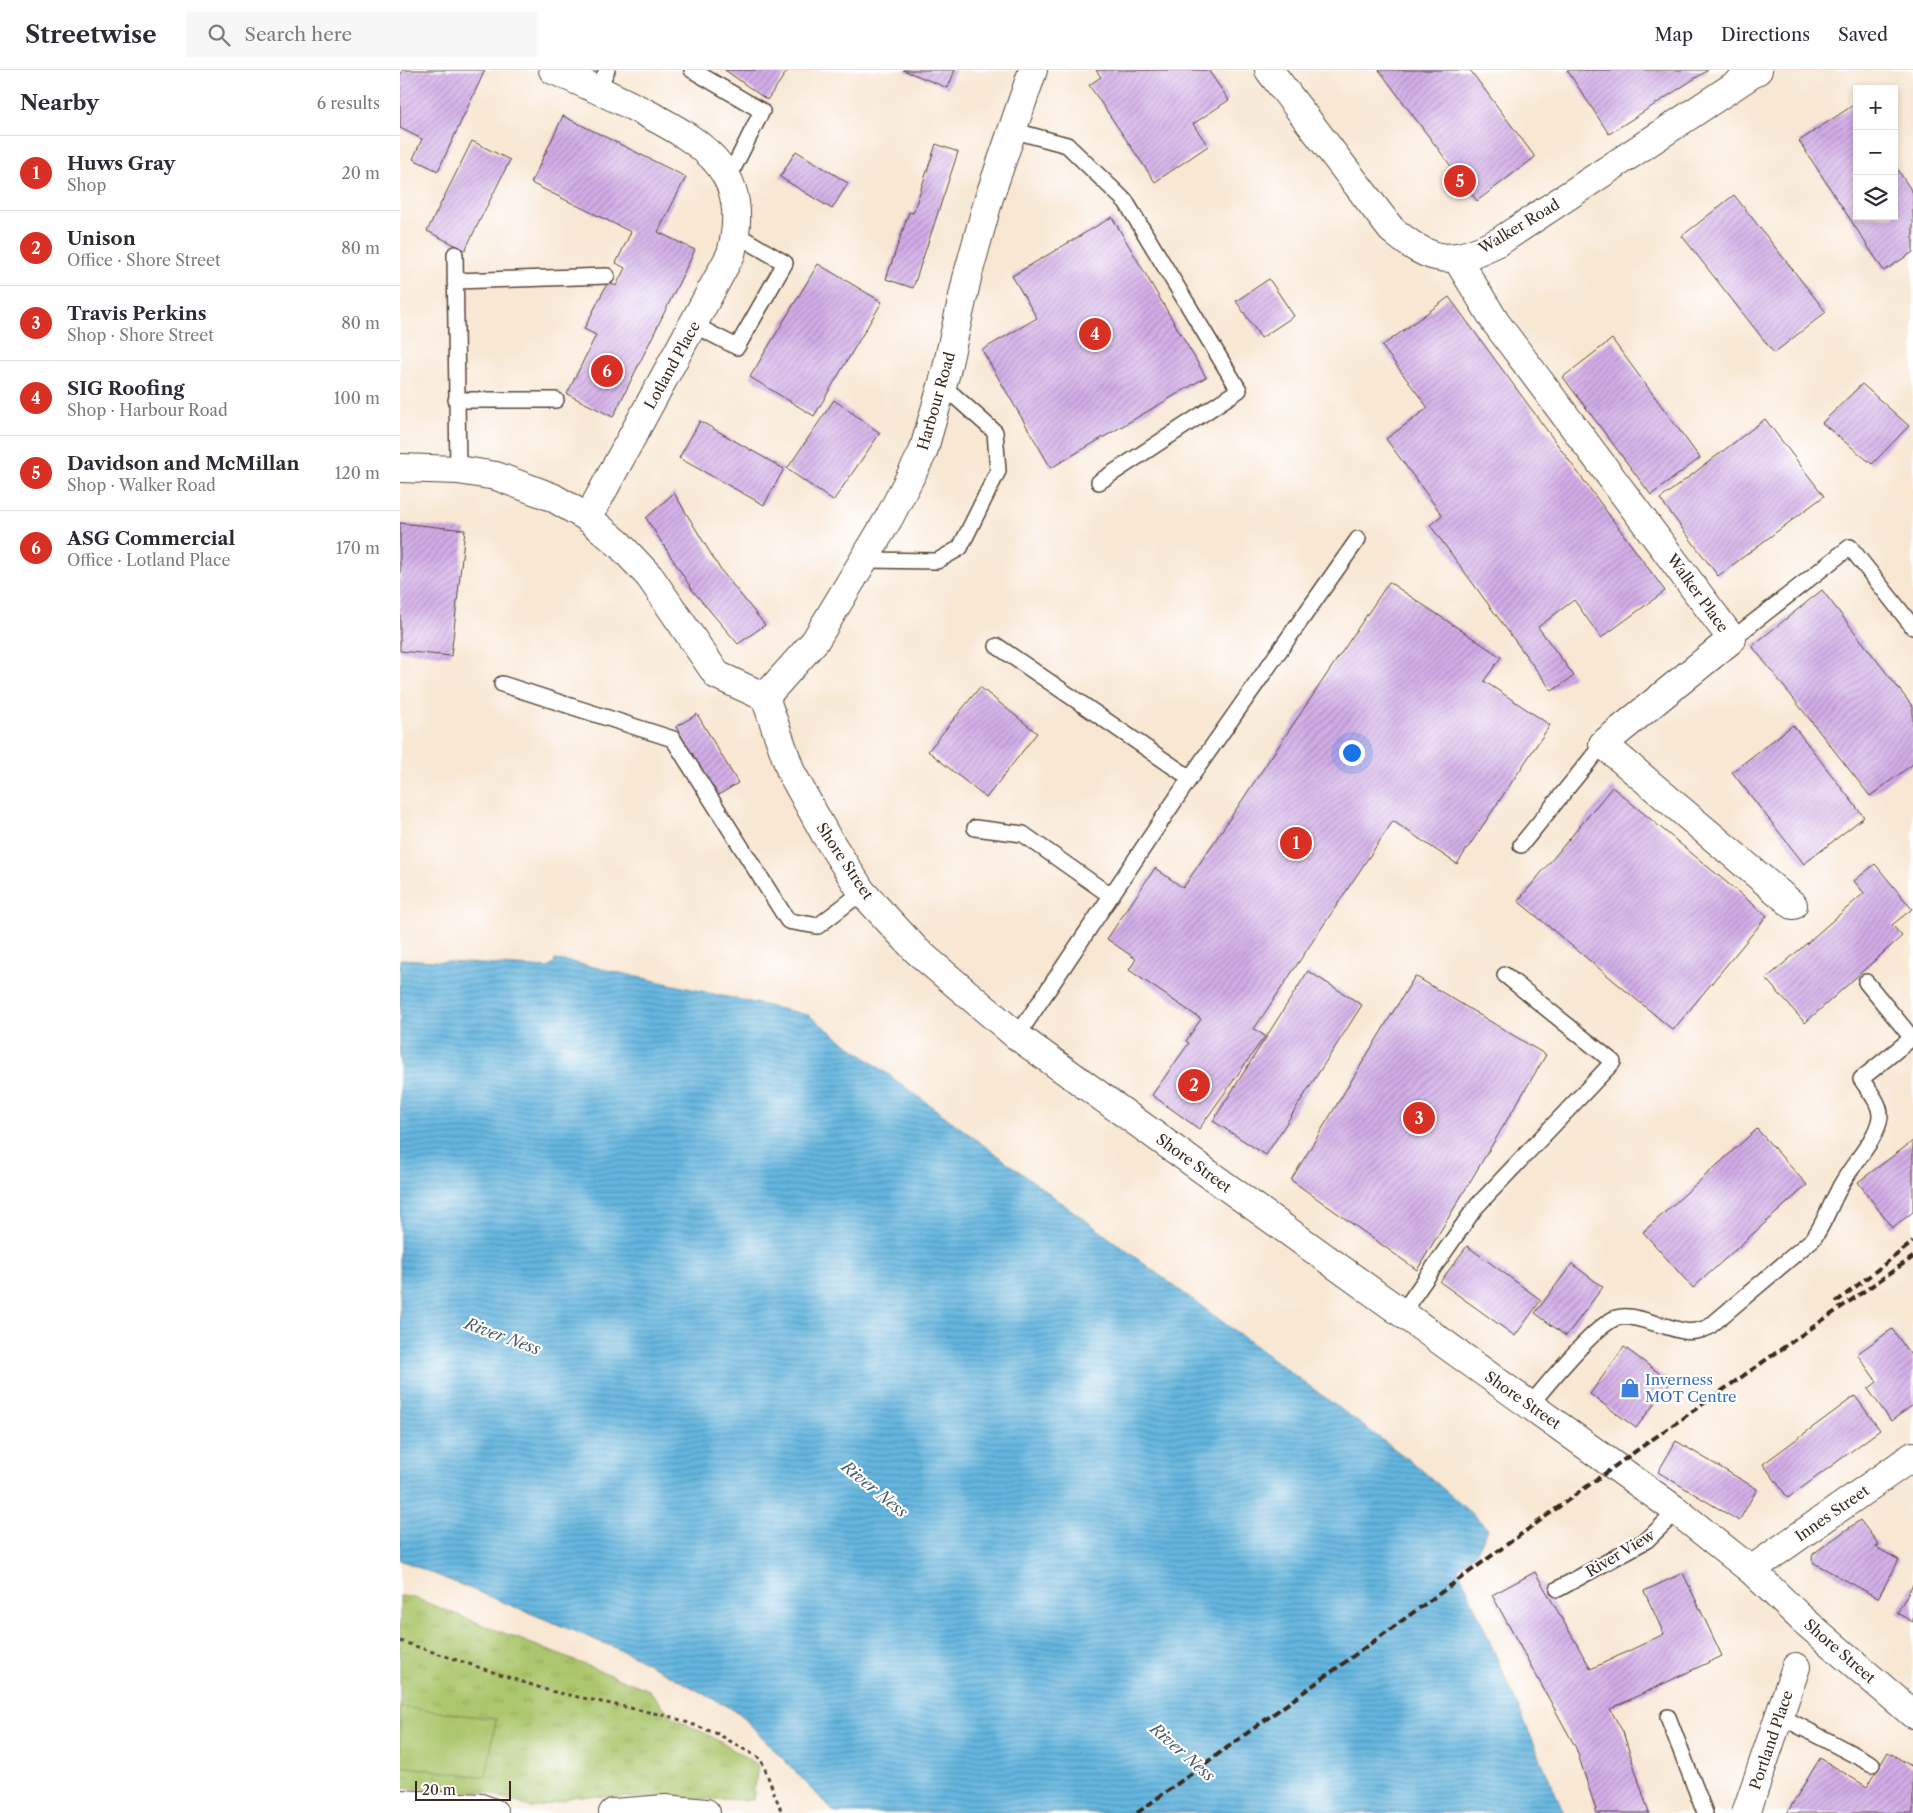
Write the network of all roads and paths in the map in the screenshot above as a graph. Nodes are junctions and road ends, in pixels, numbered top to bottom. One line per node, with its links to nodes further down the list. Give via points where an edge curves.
1 (553, 70): 6 (street)
2 (692, 70): 8 (lane, via 762,111)
3 (1033, 70): 7 (street, Harbour Road)
4 (1269, 70): 11 (street, Walker Road, via 1391,228 1412,247 1440,258)
5 (1758, 70): 11 (street, Walker Road, via 1500,241 1478,253)
6 (602, 80): 8 (street, via 700,143)
7 (1011, 130): 15 (street, Harbour Road, via 968,274); 20 (lane, via 1067,145 1126,202 1239,390)
8 (728, 179): 9 (street, Lotland Place, via 737,205)
9 (736, 234): 14 (street, Lotland Place, via 731,254); 14 (lane, via 785,263 736,348)
10 (455, 254): 13 (lane)
11 (1457, 259): 25 (street, Walker Place, via 1496,323)
12 (607, 276): 13 (lane)
13 (455, 281): 16 (lane)
14 (694, 325): 21 (street, Lotland Place)
15 (942, 385): 23 (street, Harbour Road, via 923,452); 23 (lane, via 994,432 998,471 960,548 937,561)
16 (456, 400): 17 (lane); 19 (lane)
17 (556, 400)
18 (400, 468): 19 (street)
19 (458, 470): 21 (street, via 496,476 526,486)
20 (1099, 482)
21 (588, 518): 28 (street, via 619,544 650,578 717,675)
22 (1358, 539): 30 (lane)
23 (864, 560): 28 (street, Harbour Road, via 815,641)
24 (1913, 627): 25 (lane, via 1850,547)
25 (1732, 639): 29 (street, Walker Place)
26 (997, 646): 30 (lane)
27 (502, 684): 33 (lane, via 673,739 788,921 818,926)
28 (766, 697): 33 (street, Shore Street, via 791,772)
29 (1603, 744): 32 (lane); 35 (street)
30 (1190, 778): 34 (lane)
31 (975, 828): 34 (lane, via 1023,834)
32 (1521, 846)
33 (862, 892): 38 (street, Shore Street, via 917,951)
34 (1112, 896): 38 (lane)
35 (1793, 905)
36 (1506, 976): 39 (lane, via 1613,1062 1475,1208)
37 (1866, 982): 40 (lane, via 1912,1038 1861,1079 1877,1102 1880,1115 1877,1128 1838,1190 1823,1225 1813,1239 1709,1327 1680,1332 1629,1317 1615,1318 1576,1352)
38 (1017, 1036): 39 (street, Shore Street)
39 (1402, 1313): 40 (street, Shore Street)
40 (1530, 1405): 42 (street, Shore Street)
41 (1913, 1456): 43 (street, Innes Street)
42 (1677, 1511): 43 (street, Shore Street); 44 (lane, River View, via 1648,1540)
43 (1751, 1570): 47 (street, Shore Street, via 1802,1619)
44 (1558, 1588)
45 (400, 1641): 55 (path, via 550,1691 672,1717 718,1734 761,1759)
46 (1796, 1667): 48 (street, Portland Place)
47 (1913, 1714)
48 (1780, 1716): 50 (lane); 57 (street, Portland Place)
49 (1668, 1717): 56 (lane)
50 (1872, 1764)
51 (400, 1804): 52 (street, via 482,1808)
52 (494, 1813)
53 (613, 1813): 54 (street, via 665,1809)
54 (706, 1813)
55 (782, 1813)
56 (1705, 1813)
57 (1746, 1813)

